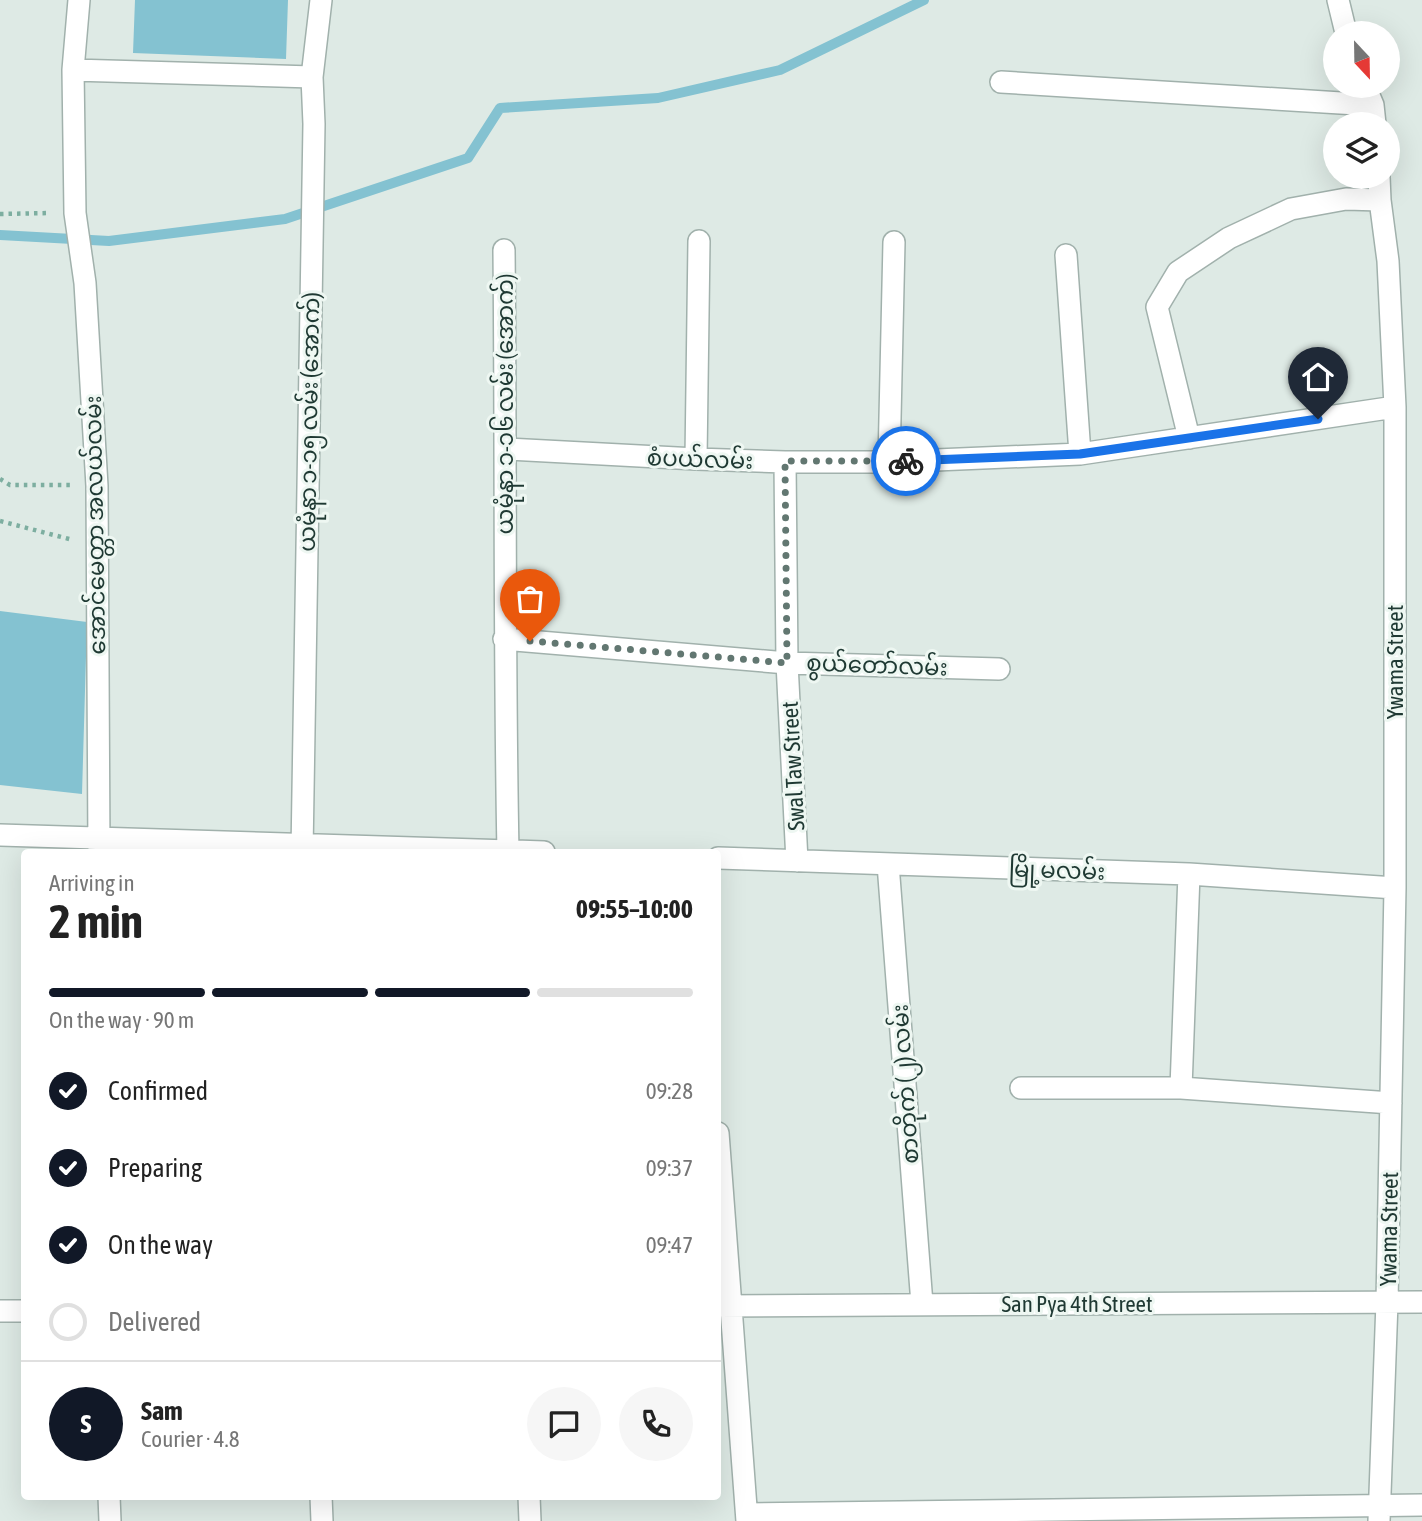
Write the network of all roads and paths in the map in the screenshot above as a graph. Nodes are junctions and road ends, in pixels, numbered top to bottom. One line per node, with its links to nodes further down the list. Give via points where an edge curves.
1 (79, 0): 5 (street, အောင်မေတ္တာ အလယ်လမ်း)
2 (321, 0): 6 (street, ယမုံနာ ၁-၁၅ လမ်း (အောက်))
3 (1338, 0): 4 (street)
4 (1343, 21)
5 (73, 70): 6 (street); 11 (street, အောင်မေတ္တာ အလယ်လမ်း)
6 (313, 76): 33 (street, ယမုံနာ ၁-၁၅ လမ်း (အောက်))
7 (1001, 82): 8 (street)
8 (1371, 105)
9 (1380, 189): 10 (street, Ywama Street)
10 (1380, 200): 17 (street, Ywama Street, via 1388,261); 18 (street, via 1346,199 1291,209 1229,239 1178,272 1157,307)
11 (75, 213): 12 (path); 25 (street, အောင်မေတ္တာ အလယ်လမ်း, via 85,283)
12 (0, 214)
13 (699, 241): 21 (street)
14 (894, 242): 23 (street)
15 (504, 250): 19 (street, ယမုံနာ ၁-၁၆ လမ်း (အောက်))
16 (1066, 254): 20 (street)
17 (1395, 407): 18 (street, စံပယ်လမ်း); 40 (street, Ywama Street)
18 (1189, 438): 20 (street, စံပယ်လမ်း)
19 (506, 449): 21 (street, စံပယ်လမ်း); 28 (street, ယမုံနာ ၁-၁၆ လမ်း (အောက်))
20 (1080, 454): 23 (street, စံပယ်လမ်း)
21 (696, 459): 22 (street, စံပယ်လမ်း)
22 (785, 461): 23 (street, စံပယ်လမ်း); 29 (street, Swal Taw Street)
23 (889, 462)
24 (0, 479): 25 (path, via 10,485)
25 (97, 486): 27 (street, အောင်မေတ္တာ အလယ်လမ်း)
26 (0, 521): 27 (path)
27 (97, 546): 32 (street, အောင်မေတ္တာ အလယ်လမ်း)
28 (504, 639): 29 (street, စွယ်တော်လမ်း); 35 (street, ယမုံနာ ၁-၁၆ လမ်း (အောက်))
29 (787, 663): 30 (street, စွယ်တော်လမ်း); 37 (street, Swal Taw Street)
30 (999, 669)
31 (0, 835): 32 (street)
32 (99, 845): 33 (street)
33 (302, 848): 34 (street)
34 (354, 849)
35 (508, 849)
36 (721, 858): 37 (street, မြို့မလမ်း)
37 (797, 861): 38 (street, မြို့မလမ်း)
38 (888, 864): 39 (street, မြို့မလမ်း); 47 (street, စာတိုက် (၂) လမ်း)
39 (1189, 874): 40 (street, မြို့မလမ်း); 42 (street)
40 (1395, 888): 43 (street, Ywama Street)
41 (1021, 1088): 42 (street)
42 (1181, 1088): 43 (street)
43 (1391, 1103): 45 (street, Ywama Street)
44 (721, 1220): 48 (street)
45 (1387, 1302): 46 (street, San Pya 4th Street); 47 (street, San Pya 4th Street); 55 (street, Ywama Street)
46 (1422, 1302)
47 (922, 1304): 48 (street, San Pya 4th Street)
48 (724, 1306): 56 (street)
49 (0, 1311): 50 (street)
50 (21, 1311)
51 (109, 1500): 57 (street)
52 (321, 1500): 58 (street)
53 (529, 1500): 59 (street)
54 (1422, 1505): 55 (street)
55 (1379, 1513): 56 (street)
56 (747, 1518)
57 (110, 1521)
58 (322, 1521)
59 (530, 1521)

